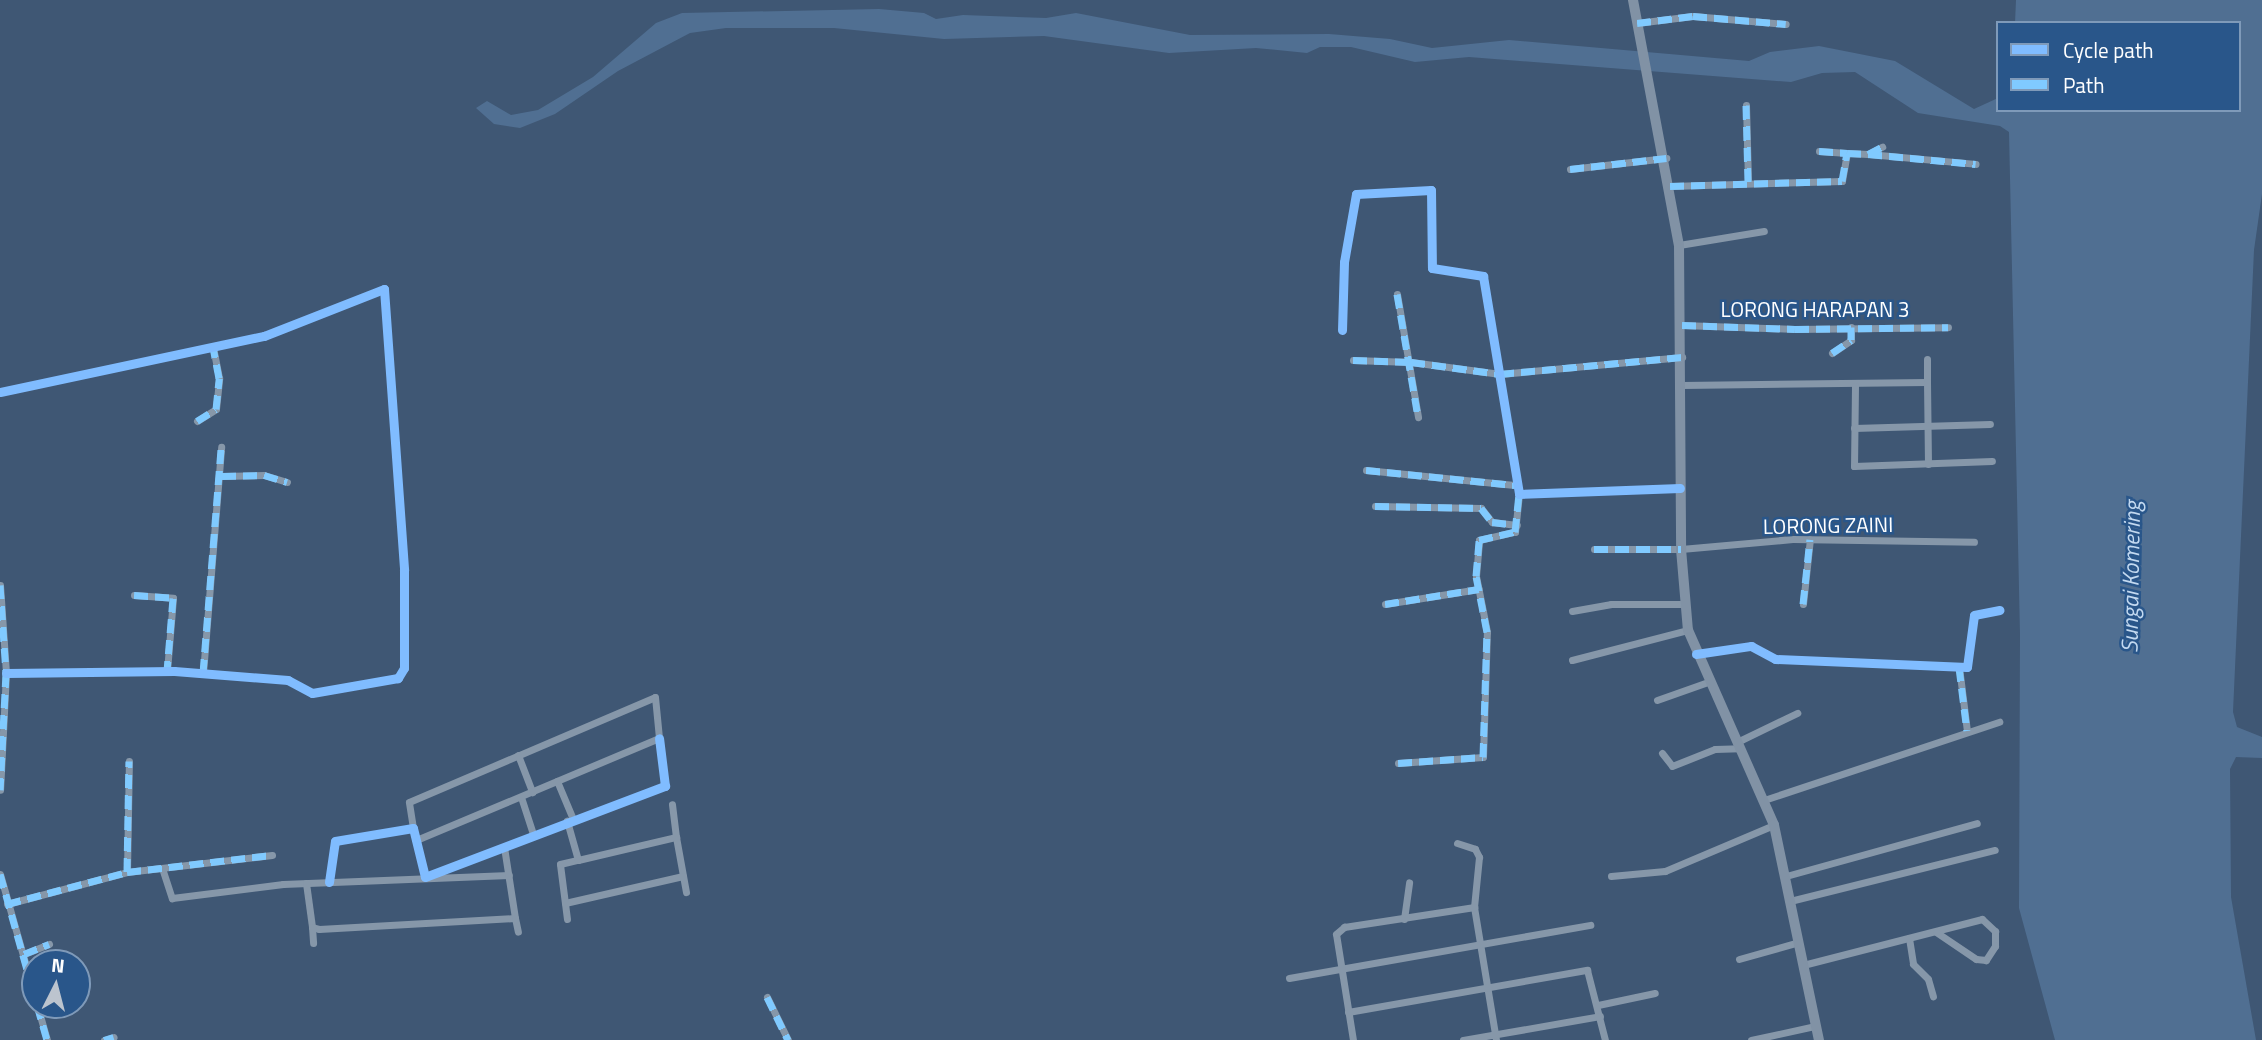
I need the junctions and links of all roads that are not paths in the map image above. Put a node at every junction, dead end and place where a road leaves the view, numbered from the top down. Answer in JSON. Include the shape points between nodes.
{"nodes":[{"id":1,"x":1633,"y":0,"type":"edge"},
{"id":2,"x":1637,"y":23,"type":"junction"},
{"id":3,"x":1786,"y":24,"type":"dead end"},
{"id":4,"x":1746,"y":105,"type":"dead end"},
{"id":5,"x":1882,"y":147,"type":"dead end"},
{"id":6,"x":1819,"y":152,"type":"dead end"},
{"id":7,"x":1847,"y":153,"type":"junction"},
{"id":8,"x":1868,"y":153,"type":"junction"},
{"id":9,"x":1666,"y":158,"type":"junction"},
{"id":10,"x":1976,"y":164,"type":"dead end"},
{"id":11,"x":1570,"y":169,"type":"dead end"},
{"id":12,"x":1748,"y":181,"type":"junction"},
{"id":13,"x":1670,"y":186,"type":"junction"},
{"id":14,"x":1764,"y":231,"type":"dead end"},
{"id":15,"x":1679,"y":245,"type":"junction"},
{"id":16,"x":1397,"y":294,"type":"dead end"},
{"id":17,"x":1682,"y":325,"type":"junction"},
{"id":18,"x":1851,"y":327,"type":"junction"},
{"id":19,"x":1948,"y":327,"type":"dead end"},
{"id":20,"x":1342,"y":330,"type":"dead end"},
{"id":21,"x":213,"y":348,"type":"junction"},
{"id":22,"x":1832,"y":354,"type":"dead end"},
{"id":23,"x":1682,"y":358,"type":"junction"},
{"id":24,"x":1927,"y":359,"type":"dead end"},
{"id":25,"x":1353,"y":360,"type":"dead end"},
{"id":26,"x":1411,"y":362,"type":"junction"},
{"id":27,"x":1500,"y":374,"type":"junction"},
{"id":28,"x":1927,"y":382,"type":"junction"},
{"id":29,"x":1682,"y":385,"type":"junction"},
{"id":30,"x":1855,"y":386,"type":"junction"},
{"id":31,"x":0,"y":392,"type":"edge"},
{"id":32,"x":1418,"y":417,"type":"dead end"},
{"id":33,"x":197,"y":421,"type":"dead end"},
{"id":34,"x":1990,"y":424,"type":"dead end"},
{"id":35,"x":1927,"y":425,"type":"junction"},
{"id":36,"x":1854,"y":428,"type":"junction"},
{"id":37,"x":221,"y":447,"type":"dead end"},
{"id":38,"x":1992,"y":461,"type":"dead end"},
{"id":39,"x":1928,"y":464,"type":"junction"},
{"id":40,"x":1366,"y":470,"type":"dead end"},
{"id":41,"x":222,"y":476,"type":"junction"},
{"id":42,"x":288,"y":482,"type":"dead end"},
{"id":43,"x":1514,"y":485,"type":"junction"},
{"id":44,"x":1680,"y":488,"type":"junction"},
{"id":45,"x":1519,"y":494,"type":"junction"},
{"id":46,"x":1375,"y":506,"type":"dead end"},
{"id":47,"x":1517,"y":525,"type":"junction"},
{"id":48,"x":1810,"y":539,"type":"junction"},
{"id":49,"x":1974,"y":542,"type":"dead end"},
{"id":50,"x":1594,"y":549,"type":"dead end"},
{"id":51,"x":1681,"y":549,"type":"junction"},
{"id":52,"x":0,"y":585,"type":"edge"},
{"id":53,"x":1479,"y":589,"type":"junction"},
{"id":54,"x":134,"y":595,"type":"dead end"},
{"id":55,"x":1385,"y":604,"type":"dead end"},
{"id":56,"x":1684,"y":604,"type":"junction"},
{"id":57,"x":1803,"y":604,"type":"dead end"},
{"id":58,"x":2000,"y":610,"type":"dead end"},
{"id":59,"x":1572,"y":611,"type":"dead end"},
{"id":60,"x":1688,"y":630,"type":"junction"},
{"id":61,"x":1696,"y":654,"type":"junction"},
{"id":62,"x":1572,"y":660,"type":"dead end"},
{"id":63,"x":1959,"y":667,"type":"junction"},
{"id":64,"x":167,"y":671,"type":"junction"},
{"id":65,"x":6,"y":673,"type":"junction"},
{"id":66,"x":203,"y":673,"type":"junction"},
{"id":67,"x":1708,"y":682,"type":"junction"},
{"id":68,"x":1657,"y":700,"type":"dead end"},
{"id":69,"x":1797,"y":713,"type":"dead end"},
{"id":70,"x":2000,"y":722,"type":"dead end"},
{"id":71,"x":1967,"y":732,"type":"junction"},
{"id":72,"x":1,"y":737,"type":"edge"},
{"id":73,"x":659,"y":738,"type":"junction"},
{"id":74,"x":1738,"y":745,"type":"junction"},
{"id":75,"x":1662,"y":753,"type":"dead end"},
{"id":76,"x":518,"y":755,"type":"junction"},
{"id":77,"x":129,"y":761,"type":"dead end"},
{"id":78,"x":1398,"y":762,"type":"dead end"},
{"id":79,"x":557,"y":781,"type":"junction"},
{"id":80,"x":0,"y":790,"type":"edge"},
{"id":81,"x":532,"y":792,"type":"junction"},
{"id":82,"x":521,"y":797,"type":"junction"},
{"id":83,"x":1764,"y":800,"type":"junction"},
{"id":84,"x":672,"y":804,"type":"dead end"},
{"id":85,"x":570,"y":820,"type":"junction"},
{"id":86,"x":1977,"y":823,"type":"dead end"},
{"id":87,"x":1774,"y":825,"type":"junction"},
{"id":88,"x":413,"y":828,"type":"junction"},
{"id":89,"x":533,"y":834,"type":"junction"},
{"id":90,"x":676,"y":837,"type":"junction"},
{"id":91,"x":416,"y":840,"type":"junction"},
{"id":92,"x":1457,"y":843,"type":"dead end"},
{"id":93,"x":504,"y":847,"type":"junction"},
{"id":94,"x":1995,"y":850,"type":"dead end"},
{"id":95,"x":272,"y":855,"type":"dead end"},
{"id":96,"x":578,"y":860,"type":"junction"},
{"id":97,"x":162,"y":868,"type":"junction"},
{"id":98,"x":127,"y":872,"type":"junction"},
{"id":99,"x":0,"y":874,"type":"edge"},
{"id":100,"x":509,"y":875,"type":"junction"},
{"id":101,"x":683,"y":876,"type":"junction"},
{"id":102,"x":1611,"y":876,"type":"dead end"},
{"id":103,"x":1786,"y":876,"type":"junction"},
{"id":104,"x":425,"y":877,"type":"junction"},
{"id":105,"x":329,"y":882,"type":"junction"},
{"id":106,"x":1409,"y":882,"type":"dead end"},
{"id":107,"x":306,"y":883,"type":"junction"},
{"id":108,"x":686,"y":892,"type":"dead end"},
{"id":109,"x":1790,"y":901,"type":"junction"},
{"id":110,"x":565,"y":903,"type":"junction"},
{"id":111,"x":7,"y":904,"type":"junction"},
{"id":112,"x":1474,"y":907,"type":"junction"},
{"id":113,"x":515,"y":918,"type":"junction"},
{"id":114,"x":566,"y":919,"type":"dead end"},
{"id":115,"x":1404,"y":919,"type":"junction"},
{"id":116,"x":1590,"y":925,"type":"dead end"},
{"id":117,"x":312,"y":927,"type":"junction"},
{"id":118,"x":518,"y":932,"type":"dead end"},
{"id":119,"x":1936,"y":932,"type":"junction"},
{"id":120,"x":1909,"y":938,"type":"junction"},
{"id":121,"x":1799,"y":942,"type":"junction"},
{"id":122,"x":313,"y":943,"type":"dead end"},
{"id":123,"x":49,"y":944,"type":"dead end"},
{"id":124,"x":1481,"y":947,"type":"junction"},
{"id":125,"x":22,"y":949,"type":"edge"},
{"id":126,"x":36,"y":949,"type":"edge"},
{"id":127,"x":1739,"y":960,"type":"dead end"},
{"id":128,"x":1803,"y":964,"type":"junction"},
{"id":129,"x":1341,"y":970,"type":"junction"},
{"id":130,"x":1289,"y":978,"type":"dead end"},
{"id":131,"x":1488,"y":988,"type":"junction"},
{"id":132,"x":1655,"y":993,"type":"dead end"},
{"id":133,"x":1933,"y":996,"type":"dead end"},
{"id":134,"x":767,"y":997,"type":"dead end"},
{"id":135,"x":1598,"y":1005,"type":"junction"},
{"id":136,"x":1348,"y":1012,"type":"junction"},
{"id":137,"x":1600,"y":1016,"type":"junction"},
{"id":138,"x":41,"y":1019,"type":"edge"},
{"id":139,"x":1815,"y":1026,"type":"junction"},
{"id":140,"x":114,"y":1037,"type":"dead end"},
{"id":141,"x":1496,"y":1037,"type":"edge"},
{"id":142,"x":47,"y":1040,"type":"edge"},
{"id":143,"x":104,"y":1040,"type":"edge"},
{"id":144,"x":788,"y":1040,"type":"edge"},
{"id":145,"x":1353,"y":1040,"type":"edge"},
{"id":146,"x":1463,"y":1040,"type":"edge"},
{"id":147,"x":1605,"y":1040,"type":"edge"},
{"id":148,"x":1751,"y":1040,"type":"edge"},
{"id":149,"x":1819,"y":1040,"type":"edge"}],
"edges":[{"from":1,"to":2,"type":"main road"},
{"from":2,"to":3,"type":"street","via":[[1693,16]]},
{"from":2,"to":9,"type":"main road"},
{"from":4,"to":12,"type":"street"},
{"from":5,"to":8,"type":"street"},
{"from":6,"to":7,"type":"street"},
{"from":7,"to":8,"type":"street"},
{"from":7,"to":12,"type":"street","via":[[1842,181]]},
{"from":8,"to":10,"type":"street"},
{"from":9,"to":11,"type":"street"},
{"from":9,"to":13,"type":"main road"},
{"from":12,"to":13,"type":"street"},
{"from":13,"to":15,"type":"main road"},
{"from":14,"to":15,"type":"street"},
{"from":15,"to":17,"type":"main road"},
{"from":16,"to":26,"type":"street"},
{"from":17,"to":18,"type":"street","name":"LORONG HARAPAN 3"},
{"from":17,"to":23,"type":"main road"},
{"from":18,"to":19,"type":"street","name":"LORONG HARAPAN 3"},
{"from":18,"to":22,"type":"street","via":[[1851,340]]},
{"from":20,"to":27,"type":"street","via":[[1344,262],[1356,194],[1431,190],[1432,268],[1483,276]]},
{"from":21,"to":31,"type":"street"},
{"from":21,"to":33,"type":"street","via":[[219,378],[216,409]]},
{"from":21,"to":66,"type":"street","via":[[286,329],[384,289],[396,413],[404,668],[398,678],[312,692],[288,680]]},
{"from":23,"to":27,"type":"street"},
{"from":23,"to":29,"type":"main road"},
{"from":24,"to":28,"type":"street"},
{"from":25,"to":26,"type":"street"},
{"from":26,"to":27,"type":"street"},
{"from":26,"to":32,"type":"street"},
{"from":27,"to":43,"type":"street"},
{"from":28,"to":30,"type":"street"},
{"from":28,"to":35,"type":"street"},
{"from":29,"to":30,"type":"street"},
{"from":29,"to":44,"type":"main road"},
{"from":30,"to":36,"type":"street"},
{"from":34,"to":35,"type":"street"},
{"from":35,"to":36,"type":"street"},
{"from":35,"to":39,"type":"street"},
{"from":36,"to":39,"type":"street","via":[[1854,466]]},
{"from":37,"to":41,"type":"street"},
{"from":38,"to":39,"type":"street"},
{"from":40,"to":43,"type":"street"},
{"from":41,"to":42,"type":"street","via":[[264,475]]},
{"from":41,"to":66,"type":"street"},
{"from":43,"to":45,"type":"street"},
{"from":44,"to":45,"type":"street"},
{"from":44,"to":51,"type":"main road"},
{"from":45,"to":47,"type":"street"},
{"from":46,"to":47,"type":"street","via":[[1481,508],[1492,522]]},
{"from":47,"to":53,"type":"street","via":[[1513,534],[1480,539]]},
{"from":48,"to":49,"type":"street","name":"LORONG ZAINI"},
{"from":48,"to":51,"type":"street","name":"LORONG ZAINI"},
{"from":48,"to":57,"type":"street"},
{"from":50,"to":51,"type":"street","name":"LORONG ZAINI"},
{"from":51,"to":56,"type":"main road"},
{"from":52,"to":65,"type":"street"},
{"from":53,"to":55,"type":"street"},
{"from":53,"to":78,"type":"street","via":[[1487,632],[1483,757]]},
{"from":54,"to":64,"type":"street","via":[[173,598]]},
{"from":56,"to":59,"type":"street","via":[[1611,604]]},
{"from":56,"to":60,"type":"main road"},
{"from":58,"to":63,"type":"street","via":[[1974,615],[1970,664]]},
{"from":60,"to":61,"type":"main road"},
{"from":60,"to":62,"type":"street"},
{"from":61,"to":63,"type":"street","via":[[1749,646],[1775,659]]},
{"from":61,"to":67,"type":"main road"},
{"from":63,"to":71,"type":"street"},
{"from":64,"to":65,"type":"street"},
{"from":64,"to":66,"type":"street"},
{"from":65,"to":72,"type":"street"},
{"from":67,"to":68,"type":"street"},
{"from":67,"to":74,"type":"main road"},
{"from":69,"to":74,"type":"street"},
{"from":70,"to":71,"type":"street"},
{"from":71,"to":83,"type":"street"},
{"from":72,"to":80,"type":"street"},
{"from":73,"to":76,"type":"street","via":[[655,697]]},
{"from":73,"to":79,"type":"street"},
{"from":73,"to":85,"type":"street","via":[[664,786]]},
{"from":74,"to":75,"type":"street","via":[[1672,766]]},
{"from":74,"to":83,"type":"main road"},
{"from":76,"to":81,"type":"street"},
{"from":76,"to":88,"type":"street","via":[[409,803]]},
{"from":77,"to":98,"type":"street"},
{"from":79,"to":81,"type":"street"},
{"from":79,"to":85,"type":"street"},
{"from":81,"to":82,"type":"street"},
{"from":82,"to":89,"type":"street"},
{"from":82,"to":91,"type":"street"},
{"from":83,"to":87,"type":"main road"},
{"from":84,"to":90,"type":"street"},
{"from":85,"to":89,"type":"street"},
{"from":85,"to":96,"type":"street"},
{"from":86,"to":103,"type":"street"},
{"from":87,"to":102,"type":"street","via":[[1665,872]]},
{"from":87,"to":103,"type":"main road"},
{"from":88,"to":91,"type":"street"},
{"from":88,"to":105,"type":"street","via":[[335,841]]},
{"from":89,"to":93,"type":"street"},
{"from":90,"to":96,"type":"street"},
{"from":90,"to":101,"type":"street"},
{"from":91,"to":104,"type":"street"},
{"from":92,"to":112,"type":"street","via":[[1475,849],[1479,857]]},
{"from":93,"to":100,"type":"street"},
{"from":93,"to":104,"type":"street"},
{"from":94,"to":109,"type":"street"},
{"from":95,"to":97,"type":"street"},
{"from":96,"to":110,"type":"street","via":[[560,864]]},
{"from":97,"to":98,"type":"street"},
{"from":97,"to":107,"type":"street","via":[[172,898]]},
{"from":98,"to":111,"type":"street"},
{"from":99,"to":111,"type":"street"},
{"from":100,"to":104,"type":"street"},
{"from":100,"to":113,"type":"street"},
{"from":101,"to":108,"type":"street"},
{"from":101,"to":110,"type":"street"},
{"from":103,"to":109,"type":"main road"},
{"from":104,"to":105,"type":"street"},
{"from":105,"to":107,"type":"street"},
{"from":106,"to":115,"type":"street"},
{"from":107,"to":117,"type":"street"},
{"from":109,"to":121,"type":"main road"},
{"from":110,"to":114,"type":"street"},
{"from":111,"to":125,"type":"street"},
{"from":112,"to":115,"type":"street"},
{"from":112,"to":124,"type":"street"},
{"from":113,"to":117,"type":"street"},
{"from":113,"to":118,"type":"street"},
{"from":115,"to":129,"type":"street","via":[[1339,930],[1334,936]]},
{"from":116,"to":124,"type":"street"},
{"from":117,"to":122,"type":"street"},
{"from":119,"to":119,"type":"street","via":[[1976,959],[1986,960],[1995,946],[1996,931],[1985,919]]},
{"from":119,"to":120,"type":"street"},
{"from":120,"to":128,"type":"street"},
{"from":120,"to":133,"type":"street","via":[[1913,964],[1928,979]]},
{"from":121,"to":127,"type":"street"},
{"from":121,"to":128,"type":"main road"},
{"from":123,"to":126,"type":"street"},
{"from":124,"to":129,"type":"street"},
{"from":124,"to":131,"type":"street"},
{"from":128,"to":139,"type":"main road"},
{"from":129,"to":130,"type":"street"},
{"from":129,"to":136,"type":"street"},
{"from":131,"to":135,"type":"street","via":[[1587,970]]},
{"from":131,"to":136,"type":"street"},
{"from":131,"to":141,"type":"street"},
{"from":132,"to":135,"type":"street"},
{"from":134,"to":144,"type":"street"},
{"from":135,"to":137,"type":"street"},
{"from":136,"to":145,"type":"street"},
{"from":137,"to":141,"type":"street"},
{"from":137,"to":147,"type":"street"},
{"from":138,"to":142,"type":"street"},
{"from":139,"to":148,"type":"street"},
{"from":139,"to":149,"type":"main road"},
{"from":140,"to":143,"type":"street"},
{"from":141,"to":146,"type":"street"}]}
